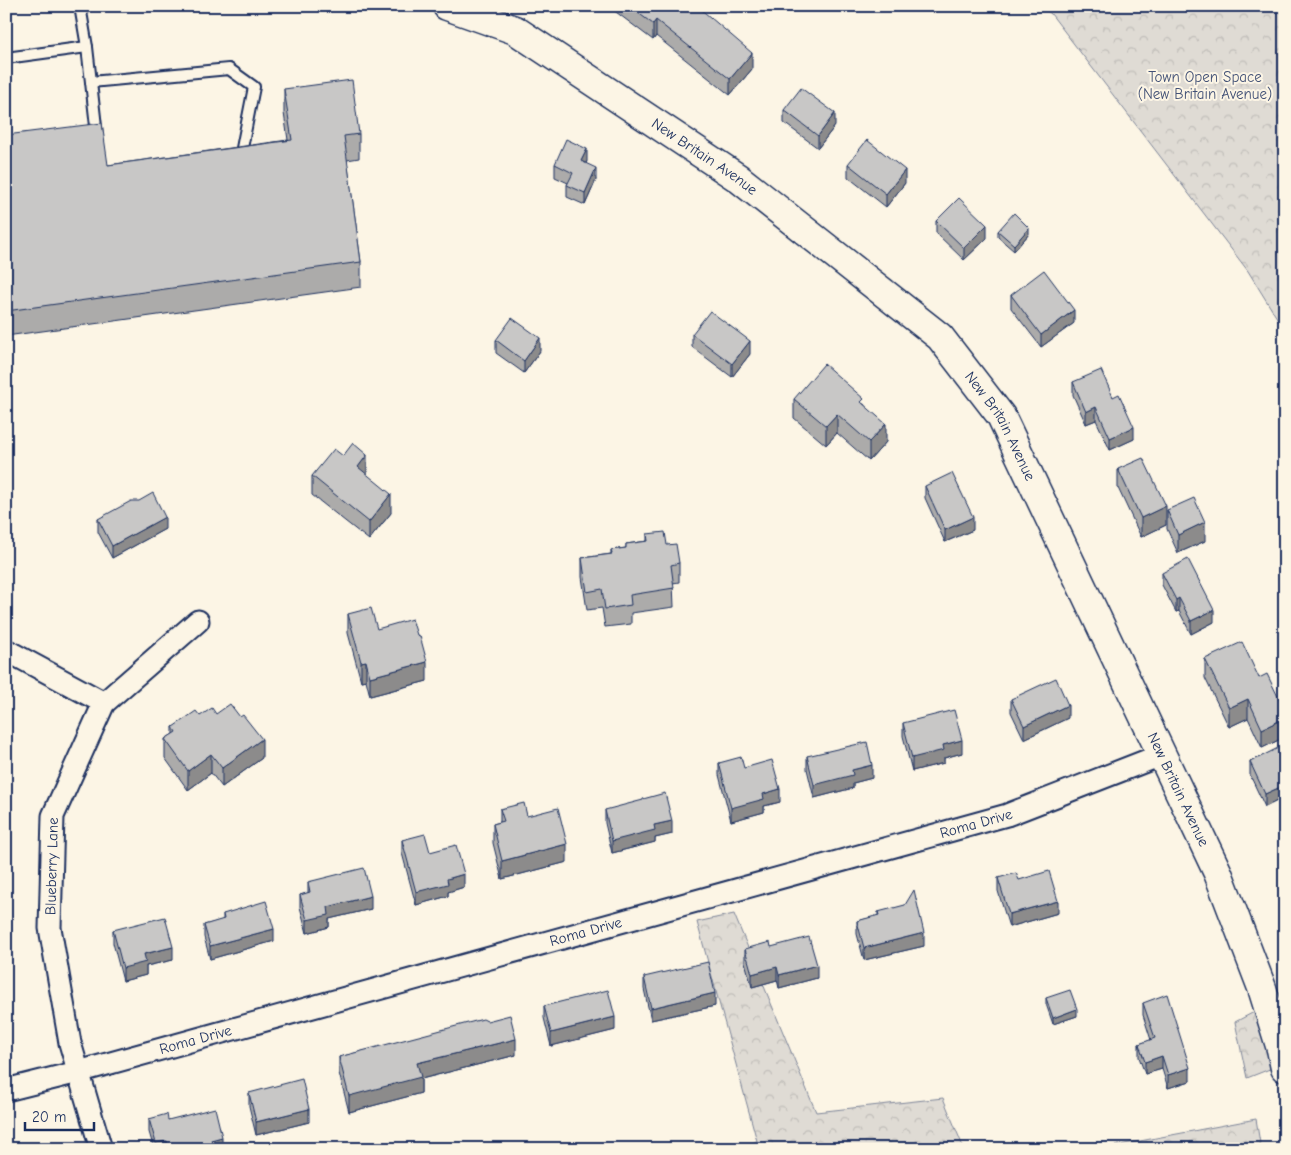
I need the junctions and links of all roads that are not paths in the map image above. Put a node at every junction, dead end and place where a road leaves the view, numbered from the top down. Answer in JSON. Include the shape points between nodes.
{"nodes":[{"id":1,"x":80,"y":6,"type":"edge"},
{"id":2,"x":447,"y":6,"type":"edge"},
{"id":3,"x":87,"y":48,"type":"junction"},
{"id":4,"x":6,"y":58,"type":"edge"},
{"id":5,"x":91,"y":82,"type":"junction"},
{"id":6,"x":97,"y":135,"type":"edge"},
{"id":7,"x":242,"y":148,"type":"edge"},
{"id":8,"x":198,"y":621,"type":"dead end"},
{"id":9,"x":6,"y":650,"type":"edge"},
{"id":10,"x":104,"y":702,"type":"junction"},
{"id":11,"x":1161,"y":755,"type":"junction"},
{"id":12,"x":1285,"y":1068,"type":"edge"},
{"id":13,"x":78,"y":1072,"type":"junction"},
{"id":14,"x":6,"y":1090,"type":"edge"},
{"id":15,"x":101,"y":1149,"type":"edge"}],
"edges":[{"from":1,"to":3,"type":"lane"},
{"from":2,"to":11,"type":"street","name":"New Britain Avenue","via":[[515,30],[718,164],[940,337],[1000,416]]},
{"from":3,"to":4,"type":"lane"},
{"from":3,"to":5,"type":"lane"},
{"from":5,"to":6,"type":"lane"},
{"from":5,"to":7,"type":"lane","via":[[229,69],[254,87]]},
{"from":8,"to":10,"type":"street","name":"Blueberry Lane"},
{"from":9,"to":10,"type":"street"},
{"from":10,"to":13,"type":"street","name":"Blueberry Lane","via":[[52,816],[50,928]]},
{"from":11,"to":12,"type":"street","name":"New Britain Avenue","via":[[1218,873],[1262,988]]},
{"from":11,"to":13,"type":"street","name":"Roma Drive","via":[[1007,815]]},
{"from":13,"to":14,"type":"street","name":"Roma Drive"},
{"from":13,"to":15,"type":"street","name":"Blueberry Lane"}]}
